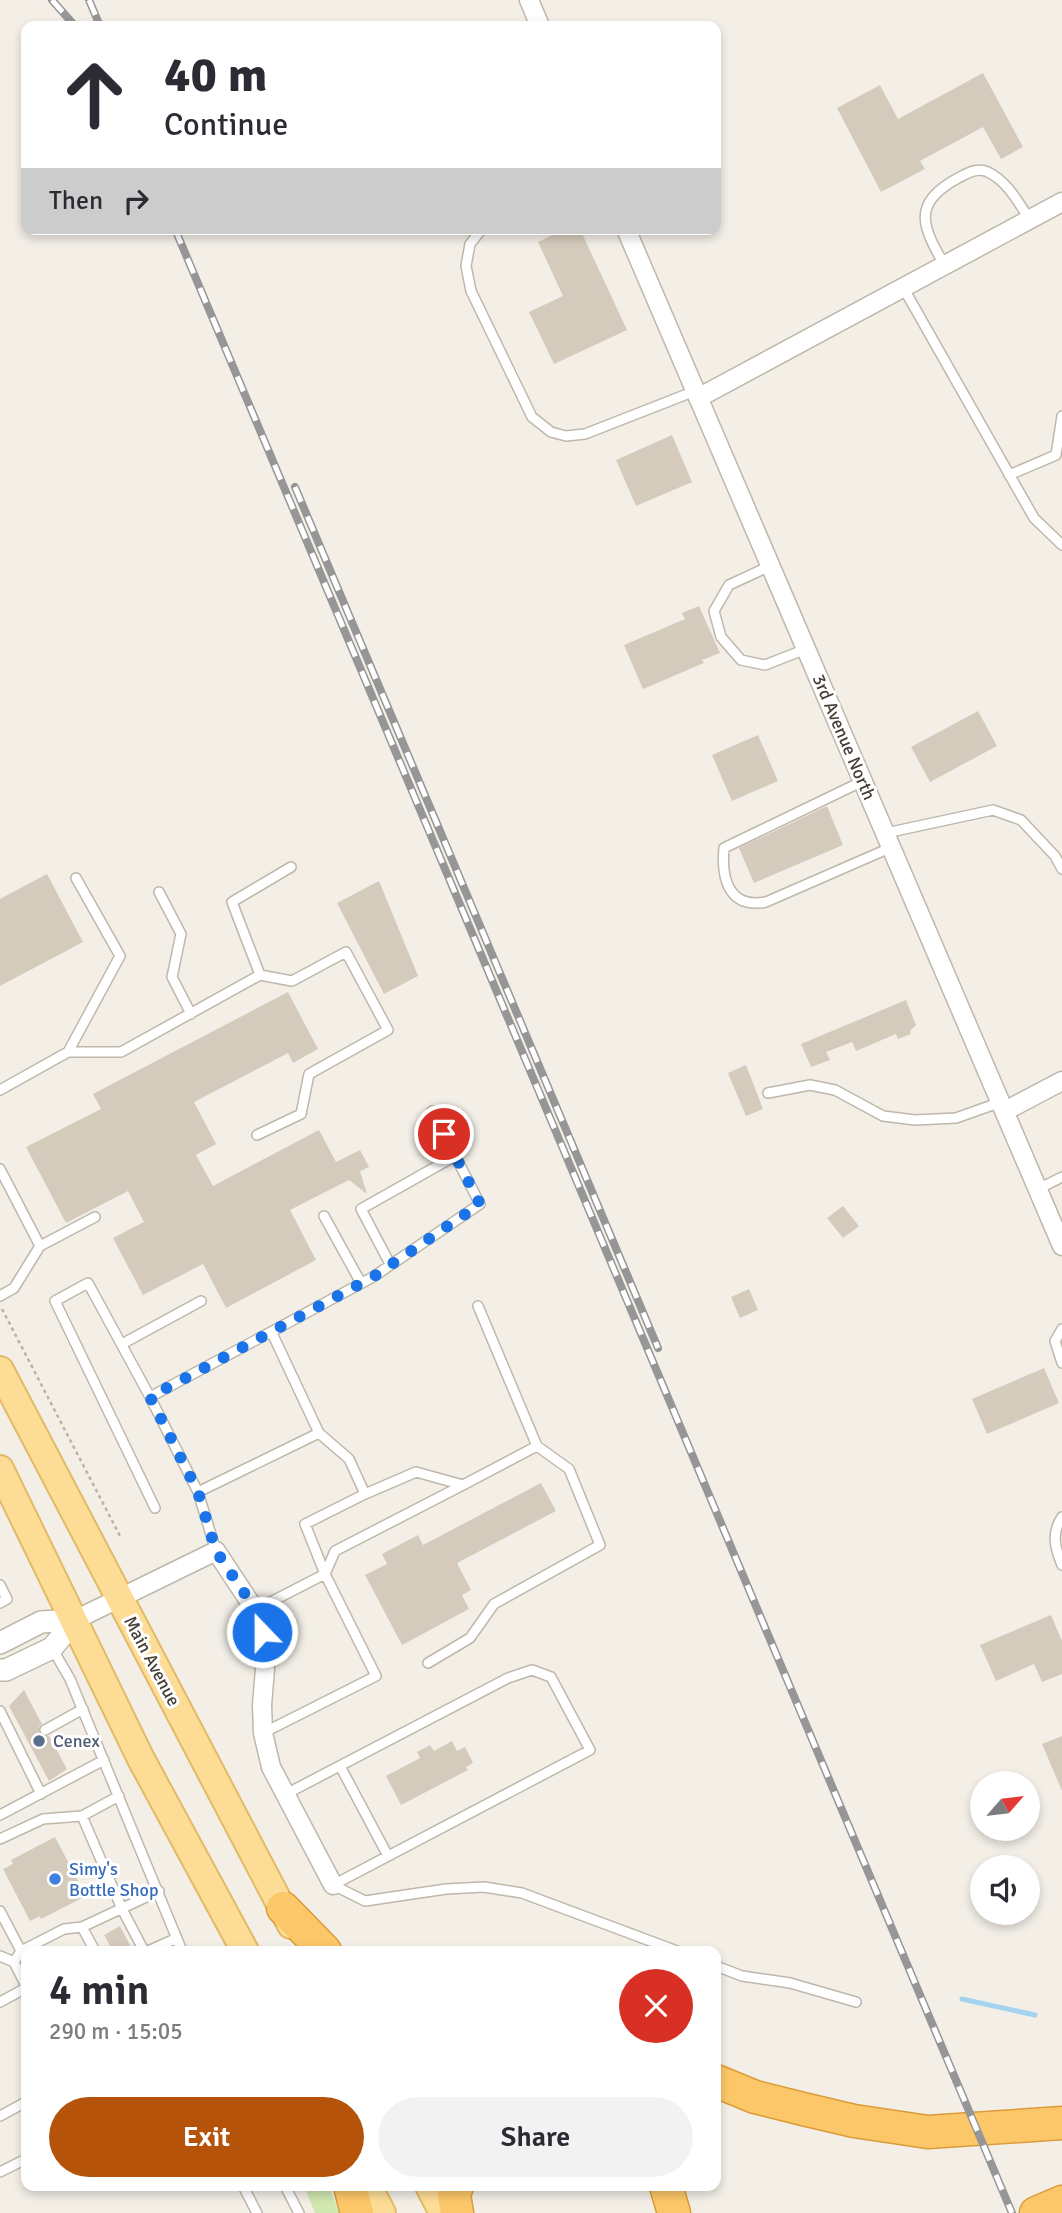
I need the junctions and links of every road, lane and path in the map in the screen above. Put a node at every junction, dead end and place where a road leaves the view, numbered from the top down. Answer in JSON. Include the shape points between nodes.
{"nodes":[{"id":1,"x":529,"y":0,"type":"edge"},
{"id":2,"x":538,"y":21,"type":"edge"},
{"id":3,"x":1062,"y":203,"type":"edge"},
{"id":4,"x":1030,"y":220,"type":"junction"},
{"id":5,"x":477,"y":235,"type":"edge"},
{"id":6,"x":629,"y":235,"type":"edge"},
{"id":7,"x":946,"y":266,"type":"junction"},
{"id":8,"x":904,"y":289,"type":"junction"},
{"id":9,"x":696,"y":394,"type":"junction"},
{"id":10,"x":1062,"y":416,"type":"edge"},
{"id":11,"x":1009,"y":475,"type":"junction"},
{"id":12,"x":1062,"y":545,"type":"edge"},
{"id":13,"x":770,"y":566,"type":"junction"},
{"id":14,"x":806,"y":649,"type":"junction"},
{"id":15,"x":863,"y":781,"type":"junction"},
{"id":16,"x":889,"y":840,"type":"junction"},
{"id":17,"x":291,"y":867,"type":"dead end"},
{"id":18,"x":1062,"y":870,"type":"edge"},
{"id":19,"x":76,"y":878,"type":"dead end"},
{"id":20,"x":159,"y":892,"type":"dead end"},
{"id":21,"x":260,"y":975,"type":"junction"},
{"id":22,"x":191,"y":1014,"type":"junction"},
{"id":23,"x":68,"y":1052,"type":"junction"},
{"id":24,"x":1062,"y":1081,"type":"edge"},
{"id":25,"x":0,"y":1090,"type":"edge"},
{"id":26,"x":768,"y":1093,"type":"dead end"},
{"id":27,"x":1003,"y":1106,"type":"junction"},
{"id":28,"x":432,"y":1111,"type":"dead end"},
{"id":29,"x":257,"y":1135,"type":"dead end"},
{"id":30,"x":455,"y":1156,"type":"junction"},
{"id":31,"x":0,"y":1169,"type":"edge"},
{"id":32,"x":1062,"y":1177,"type":"edge"},
{"id":33,"x":1038,"y":1188,"type":"junction"},
{"id":34,"x":324,"y":1216,"type":"dead end"},
{"id":35,"x":95,"y":1217,"type":"dead end"},
{"id":36,"x":40,"y":1246,"type":"junction"},
{"id":37,"x":1062,"y":1246,"type":"edge"},
{"id":38,"x":390,"y":1265,"type":"junction"},
{"id":39,"x":361,"y":1283,"type":"junction"},
{"id":40,"x":0,"y":1296,"type":"edge"},
{"id":41,"x":201,"y":1301,"type":"dead end"},
{"id":42,"x":0,"y":1305,"type":"edge"},
{"id":43,"x":478,"y":1306,"type":"dead end"},
{"id":44,"x":1062,"y":1329,"type":"edge"},
{"id":45,"x":272,"y":1333,"type":"junction"},
{"id":46,"x":122,"y":1344,"type":"junction"},
{"id":47,"x":1062,"y":1363,"type":"edge"},
{"id":48,"x":0,"y":1370,"type":"edge"},
{"id":49,"x":150,"y":1397,"type":"junction"},
{"id":50,"x":319,"y":1433,"type":"junction"},
{"id":51,"x":537,"y":1446,"type":"junction"},
{"id":52,"x":0,"y":1469,"type":"edge"},
{"id":53,"x":463,"y":1485,"type":"junction"},
{"id":54,"x":198,"y":1492,"type":"junction"},
{"id":55,"x":365,"y":1494,"type":"junction"},
{"id":56,"x":155,"y":1508,"type":"dead end"},
{"id":57,"x":1062,"y":1517,"type":"edge"},
{"id":58,"x":120,"y":1536,"type":"dead end"},
{"id":59,"x":216,"y":1551,"type":"junction"},
{"id":60,"x":1062,"y":1564,"type":"edge"},
{"id":61,"x":325,"y":1574,"type":"junction"},
{"id":62,"x":0,"y":1585,"type":"edge"},
{"id":63,"x":120,"y":1600,"type":"junction"},
{"id":64,"x":0,"y":1603,"type":"edge"},
{"id":65,"x":255,"y":1609,"type":"junction"},
{"id":66,"x":75,"y":1620,"type":"junction"},
{"id":67,"x":0,"y":1643,"type":"edge"},
{"id":68,"x":52,"y":1648,"type":"junction"},
{"id":69,"x":428,"y":1663,"type":"dead end"},
{"id":70,"x":0,"y":1670,"type":"edge"},
{"id":71,"x":83,"y":1709,"type":"junction"},
{"id":72,"x":0,"y":1711,"type":"edge"},
{"id":73,"x":45,"y":1730,"type":"dead end"},
{"id":74,"x":263,"y":1733,"type":"junction"},
{"id":75,"x":27,"y":1740,"type":"dead end"},
{"id":76,"x":17,"y":1746,"type":"junction"},
{"id":77,"x":104,"y":1760,"type":"junction"},
{"id":78,"x":340,"y":1766,"type":"junction"},
{"id":79,"x":41,"y":1794,"type":"junction"},
{"id":80,"x":286,"y":1794,"type":"junction"},
{"id":81,"x":119,"y":1796,"type":"junction"},
{"id":82,"x":0,"y":1815,"type":"edge"},
{"id":83,"x":82,"y":1816,"type":"junction"},
{"id":84,"x":0,"y":1839,"type":"edge"},
{"id":85,"x":388,"y":1856,"type":"junction"},
{"id":86,"x":333,"y":1885,"type":"junction"},
{"id":87,"x":159,"y":1891,"type":"junction"},
{"id":88,"x":283,"y":1908,"type":"junction"},
{"id":89,"x":121,"y":1909,"type":"junction"},
{"id":90,"x":0,"y":1912,"type":"edge"},
{"id":91,"x":82,"y":1927,"type":"junction"},
{"id":92,"x":177,"y":1938,"type":"junction"},
{"id":93,"x":30,"y":1946,"type":"edge"},
{"id":94,"x":92,"y":1946,"type":"edge"},
{"id":95,"x":143,"y":1946,"type":"edge"},
{"id":96,"x":158,"y":1946,"type":"edge"},
{"id":97,"x":180,"y":1946,"type":"edge"},
{"id":98,"x":242,"y":1946,"type":"edge"},
{"id":99,"x":302,"y":1946,"type":"edge"},
{"id":100,"x":320,"y":1946,"type":"edge"},
{"id":101,"x":664,"y":1946,"type":"edge"},
{"id":102,"x":21,"y":1951,"type":"joint"},
{"id":103,"x":0,"y":1956,"type":"edge"},
{"id":104,"x":14,"y":1962,"type":"junction"},
{"id":105,"x":721,"y":1968,"type":"edge"},
{"id":106,"x":21,"y":1977,"type":"edge"},
{"id":107,"x":21,"y":1990,"type":"edge"},
{"id":108,"x":0,"y":2002,"type":"edge"},
{"id":109,"x":856,"y":2002,"type":"dead end"},
{"id":110,"x":721,"y":2083,"type":"edge"},
{"id":111,"x":21,"y":2105,"type":"edge"},
{"id":112,"x":0,"y":2116,"type":"edge"},
{"id":113,"x":1062,"y":2123,"type":"edge"},
{"id":114,"x":21,"y":2162,"type":"edge"},
{"id":115,"x":0,"y":2172,"type":"edge"},
{"id":116,"x":246,"y":2191,"type":"edge"},
{"id":117,"x":288,"y":2191,"type":"edge"},
{"id":118,"x":351,"y":2191,"type":"edge"},
{"id":119,"x":371,"y":2191,"type":"edge"},
{"id":120,"x":432,"y":2191,"type":"edge"},
{"id":121,"x":455,"y":2191,"type":"edge"},
{"id":122,"x":667,"y":2191,"type":"edge"},
{"id":123,"x":1062,"y":2202,"type":"edge"},
{"id":124,"x":257,"y":2213,"type":"edge"},
{"id":125,"x":299,"y":2213,"type":"edge"},
{"id":126,"x":357,"y":2213,"type":"edge"},
{"id":127,"x":383,"y":2213,"type":"edge"},
{"id":128,"x":443,"y":2213,"type":"edge"},
{"id":129,"x":457,"y":2213,"type":"edge"},
{"id":130,"x":674,"y":2213,"type":"edge"},
{"id":131,"x":1036,"y":2213,"type":"edge"}],
"edges":[{"from":1,"to":2,"type":"street"},
{"from":3,"to":4,"type":"street"},
{"from":4,"to":7,"type":"street"},
{"from":4,"to":7,"type":"lane","via":[[1005,183],[985,171],[974,170],[953,181],[930,199],[925,212],[933,244]]},
{"from":5,"to":9,"type":"lane","via":[[470,244],[466,266],[471,291],[532,416],[551,432],[585,434]]},
{"from":6,"to":9,"type":"street","name":"3rd Avenue North"},
{"from":7,"to":8,"type":"street"},
{"from":8,"to":9,"type":"street"},
{"from":8,"to":11,"type":"lane"},
{"from":9,"to":13,"type":"street","name":"3rd Avenue North"},
{"from":10,"to":11,"type":"lane","via":[[1056,455]]},
{"from":11,"to":12,"type":"lane","via":[[1034,519]]},
{"from":13,"to":14,"type":"street","name":"3rd Avenue North"},
{"from":13,"to":14,"type":"lane","via":[[729,585],[714,611],[721,637],[741,660],[765,665]]},
{"from":14,"to":15,"type":"street","name":"3rd Avenue North"},
{"from":15,"to":16,"type":"street","name":"3rd Avenue North"},
{"from":15,"to":16,"type":"lane","via":[[723,848],[722,866],[729,888],[738,900],[766,902]]},
{"from":16,"to":18,"type":"lane","via":[[993,810],[1021,820]]},
{"from":16,"to":27,"type":"street","name":"3rd Avenue North"},
{"from":17,"to":21,"type":"lane","via":[[232,902]]},
{"from":19,"to":23,"type":"lane","via":[[120,956]]},
{"from":20,"to":22,"type":"lane","via":[[181,934],[172,977]]},
{"from":21,"to":22,"type":"lane"},
{"from":21,"to":29,"type":"lane","via":[[292,981],[346,951],[388,1030],[309,1074],[301,1114]]},
{"from":22,"to":23,"type":"lane","via":[[121,1052]]},
{"from":23,"to":25,"type":"lane"},
{"from":24,"to":27,"type":"street"},
{"from":26,"to":27,"type":"lane","via":[[810,1085],[835,1090],[883,1116],[915,1120],[956,1118]]},
{"from":27,"to":33,"type":"street","name":"3rd Avenue North"},
{"from":28,"to":30,"type":"lane"},
{"from":30,"to":38,"type":"lane","via":[[480,1204]]},
{"from":30,"to":38,"type":"lane","via":[[361,1209]]},
{"from":31,"to":36,"type":"lane"},
{"from":32,"to":33,"type":"lane"},
{"from":33,"to":37,"type":"street","name":"3rd Avenue North"},
{"from":34,"to":39,"type":"lane"},
{"from":35,"to":36,"type":"lane"},
{"from":36,"to":40,"type":"lane","via":[[14,1288]]},
{"from":38,"to":39,"type":"lane"},
{"from":39,"to":45,"type":"lane"},
{"from":41,"to":46,"type":"lane"},
{"from":42,"to":58,"type":"path"},
{"from":43,"to":51,"type":"lane"},
{"from":44,"to":47,"type":"lane","via":[[1055,1341]]},
{"from":45,"to":49,"type":"lane"},
{"from":45,"to":50,"type":"lane"},
{"from":46,"to":49,"type":"lane"},
{"from":46,"to":56,"type":"lane","via":[[88,1283],[55,1301]]},
{"from":48,"to":63,"type":"main road","name":"Main Avenue"},
{"from":49,"to":54,"type":"lane"},
{"from":50,"to":54,"type":"lane"},
{"from":50,"to":55,"type":"lane","via":[[349,1459]]},
{"from":51,"to":53,"type":"lane"},
{"from":51,"to":69,"type":"lane","via":[[569,1469],[600,1545],[494,1604],[470,1638]]},
{"from":52,"to":66,"type":"main road"},
{"from":53,"to":55,"type":"lane","via":[[416,1472]]},
{"from":53,"to":61,"type":"lane","via":[[335,1551]]},
{"from":54,"to":59,"type":"lane"},
{"from":55,"to":61,"type":"lane","via":[[305,1524]]},
{"from":57,"to":60,"type":"lane","via":[[1056,1525],[1054,1545]]},
{"from":59,"to":63,"type":"street"},
{"from":59,"to":65,"type":"street"},
{"from":61,"to":65,"type":"lane"},
{"from":61,"to":74,"type":"lane","via":[[376,1676]]},
{"from":62,"to":64,"type":"lane","via":[[7,1599]]},
{"from":63,"to":66,"type":"street"},
{"from":63,"to":88,"type":"main road","name":"Main Avenue"},
{"from":65,"to":74,"type":"street","via":[[262,1632]]},
{"from":66,"to":67,"type":"street","via":[[41,1622]]},
{"from":66,"to":68,"type":"street"},
{"from":66,"to":98,"type":"main road","via":[[141,1759]]},
{"from":68,"to":70,"type":"street"},
{"from":68,"to":71,"type":"lane"},
{"from":71,"to":73,"type":"lane"},
{"from":71,"to":77,"type":"lane"},
{"from":72,"to":76,"type":"lane"},
{"from":74,"to":80,"type":"street","via":[[271,1766]]},
{"from":75,"to":76,"type":"lane"},
{"from":76,"to":79,"type":"lane"},
{"from":77,"to":79,"type":"lane"},
{"from":77,"to":81,"type":"lane"},
{"from":78,"to":80,"type":"lane"},
{"from":78,"to":85,"type":"lane"},
{"from":78,"to":85,"type":"lane","via":[[508,1678],[533,1670],[551,1677],[590,1750]]},
{"from":79,"to":82,"type":"lane"},
{"from":80,"to":86,"type":"street"},
{"from":81,"to":83,"type":"lane"},
{"from":81,"to":87,"type":"lane"},
{"from":83,"to":84,"type":"lane","via":[[43,1818]]},
{"from":83,"to":89,"type":"lane"},
{"from":85,"to":86,"type":"lane"},
{"from":86,"to":101,"type":"lane","via":[[365,1901],[484,1887],[522,1893]]},
{"from":87,"to":89,"type":"lane"},
{"from":87,"to":92,"type":"lane"},
{"from":88,"to":99,"type":"main road","name":"Main Avenue"},
{"from":88,"to":100,"type":"highway"},
{"from":89,"to":91,"type":"lane"},
{"from":89,"to":95,"type":"lane"},
{"from":90,"to":102,"type":"lane"},
{"from":91,"to":93,"type":"lane","via":[[64,1928]]},
{"from":91,"to":94,"type":"lane"},
{"from":92,"to":96,"type":"lane"},
{"from":92,"to":97,"type":"lane"},
{"from":102,"to":104,"type":"lane"},
{"from":103,"to":104,"type":"lane"},
{"from":104,"to":106,"type":"lane"},
{"from":105,"to":109,"type":"lane"},
{"from":107,"to":108,"type":"lane"},
{"from":110,"to":113,"type":"highway","via":[[755,2097],[854,2121],[928,2132]]},
{"from":111,"to":112,"type":"lane"},
{"from":114,"to":115,"type":"lane"},
{"from":116,"to":124,"type":"lane"},
{"from":117,"to":125,"type":"lane"},
{"from":118,"to":126,"type":"highway"},
{"from":119,"to":127,"type":"main road"},
{"from":120,"to":128,"type":"main road"},
{"from":121,"to":129,"type":"highway"},
{"from":122,"to":130,"type":"highway"},
{"from":123,"to":131,"type":"highway"}]}
